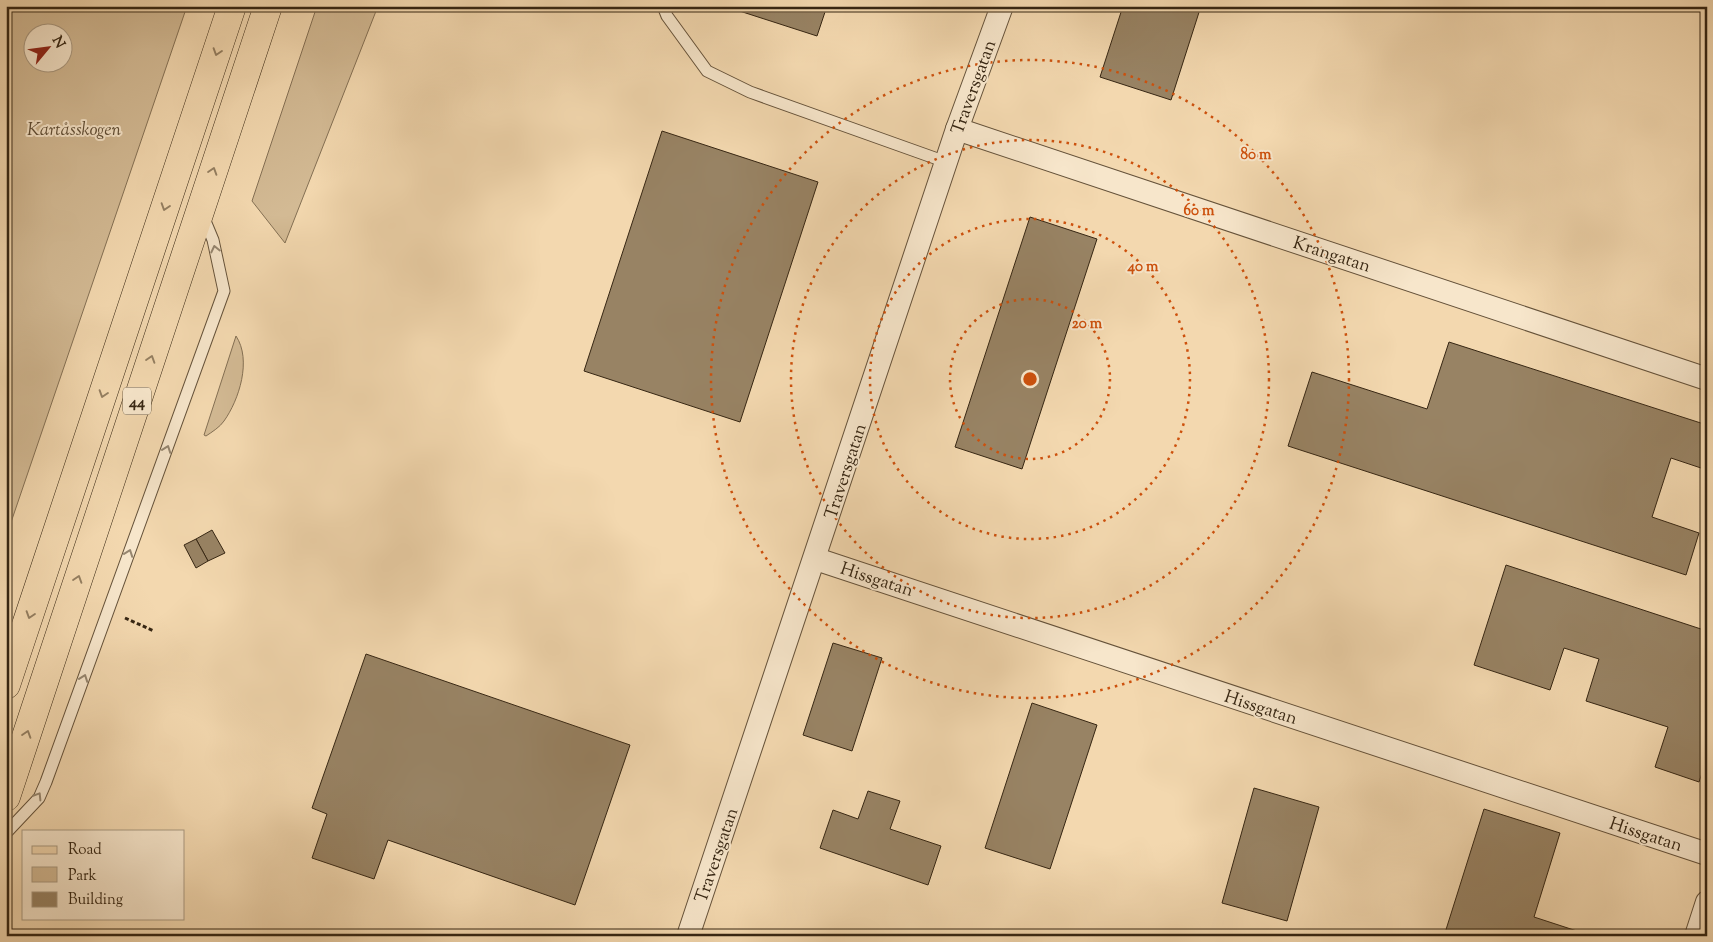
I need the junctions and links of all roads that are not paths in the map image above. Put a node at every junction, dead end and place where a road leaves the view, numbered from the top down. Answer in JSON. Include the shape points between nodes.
{"nodes":[{"id":1,"x":232,"y":6,"type":"edge"},
{"id":2,"x":268,"y":6,"type":"edge"},
{"id":3,"x":663,"y":6,"type":"edge"},
{"id":4,"x":1002,"y":6,"type":"edge"},
{"id":5,"x":957,"y":129,"type":"junction"},
{"id":6,"x":946,"y":162,"type":"junction"},
{"id":7,"x":200,"y":209,"type":"junction"},
{"id":8,"x":1707,"y":379,"type":"edge"},
{"id":9,"x":816,"y":559,"type":"junction"},
{"id":10,"x":6,"y":686,"type":"edge"},
{"id":11,"x":6,"y":797,"type":"edge"},
{"id":12,"x":6,"y":833,"type":"edge"},
{"id":13,"x":1707,"y":854,"type":"edge"},
{"id":14,"x":1707,"y":902,"type":"edge"},
{"id":15,"x":688,"y":936,"type":"edge"},
{"id":16,"x":1696,"y":936,"type":"edge"}],
"edges":[{"from":1,"to":10,"type":"main road","number":"44","one_way":true},
{"from":7,"to":2,"type":"main road","number":"44","one_way":true},
{"from":3,"to":6,"type":"lane","via":[[707,71],[750,92]]},
{"from":4,"to":5,"type":"street","name":"Traversgatan"},
{"from":5,"to":6,"type":"street","name":"Traversgatan"},
{"from":5,"to":8,"type":"street","name":"Krangatan"},
{"from":6,"to":9,"type":"street","name":"Traversgatan"},
{"from":11,"to":7,"type":"main road","number":"44","one_way":true},
{"from":12,"to":7,"type":"lane","one_way":true,"via":[[39,798],[46,782],[224,291],[213,240]]},
{"from":9,"to":13,"type":"street","name":"Hissgatan"},
{"from":9,"to":15,"type":"street","name":"Traversgatan"},
{"from":14,"to":16,"type":"street"}]}
